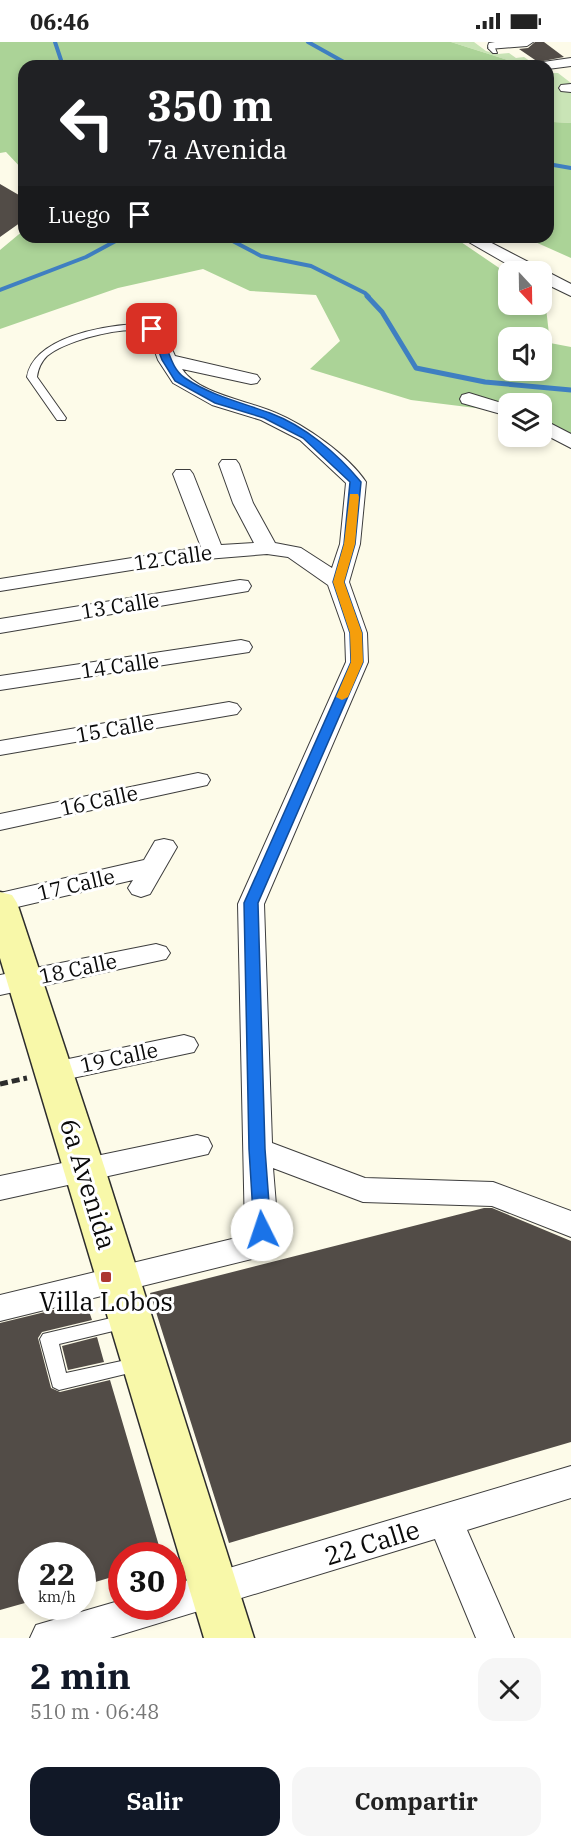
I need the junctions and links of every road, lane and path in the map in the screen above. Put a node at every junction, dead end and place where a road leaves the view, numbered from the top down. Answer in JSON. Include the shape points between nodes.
{"nodes":[{"id":1,"x":527,"y":42,"type":"edge"},
{"id":2,"x":494,"y":49,"type":"dead end"},
{"id":3,"x":571,"y":62,"type":"edge"},
{"id":4,"x":554,"y":64,"type":"edge"},
{"id":5,"x":479,"y":243,"type":"edge"},
{"id":6,"x":513,"y":261,"type":"edge"},
{"id":7,"x":552,"y":281,"type":"edge"},
{"id":8,"x":571,"y":291,"type":"edge"},
{"id":9,"x":155,"y":332,"type":"joint"},
{"id":10,"x":167,"y":360,"type":"junction"},
{"id":11,"x":251,"y":379,"type":"dead end"},
{"id":12,"x":469,"y":399,"type":"dead end"},
{"id":13,"x":498,"y":408,"type":"edge"},
{"id":14,"x":61,"y":418,"type":"dead end"},
{"id":15,"x":552,"y":431,"type":"edge"},
{"id":16,"x":571,"y":442,"type":"edge"},
{"id":17,"x":229,"y":464,"type":"dead end"},
{"id":18,"x":183,"y":474,"type":"dead end"},
{"id":19,"x":267,"y":548,"type":"junction"},
{"id":20,"x":213,"y":552,"type":"junction"},
{"id":21,"x":338,"y":582,"type":"junction"},
{"id":22,"x":0,"y":585,"type":"edge"},
{"id":23,"x":240,"y":586,"type":"dead end"},
{"id":24,"x":0,"y":626,"type":"edge"},
{"id":25,"x":241,"y":647,"type":"dead end"},
{"id":26,"x":0,"y":683,"type":"edge"},
{"id":27,"x":214,"y":728,"type":"dead end"},
{"id":28,"x":0,"y":748,"type":"edge"},
{"id":29,"x":194,"y":779,"type":"dead end"},
{"id":30,"x":0,"y":822,"type":"edge"},
{"id":31,"x":152,"y":867,"type":"dead end"},
{"id":32,"x":0,"y":903,"type":"edge"},
{"id":33,"x":156,"y":952,"type":"dead end"},
{"id":34,"x":12,"y":982,"type":"edge"},
{"id":35,"x":184,"y":1045,"type":"dead end"},
{"id":36,"x":39,"y":1075,"type":"junction"},
{"id":37,"x":0,"y":1084,"type":"edge"},
{"id":38,"x":197,"y":1146,"type":"dead end"},
{"id":39,"x":257,"y":1149,"type":"junction"},
{"id":40,"x":85,"y":1169,"type":"junction"},
{"id":41,"x":0,"y":1188,"type":"edge"},
{"id":42,"x":571,"y":1225,"type":"edge"},
{"id":43,"x":117,"y":1281,"type":"junction"},
{"id":44,"x":0,"y":1308,"type":"edge"},
{"id":45,"x":130,"y":1321,"type":"junction"},
{"id":46,"x":143,"y":1363,"type":"junction"},
{"id":47,"x":571,"y":1482,"type":"edge"},
{"id":48,"x":445,"y":1520,"type":"junction"},
{"id":49,"x":214,"y":1591,"type":"junction"},
{"id":50,"x":186,"y":1599,"type":"edge"},
{"id":51,"x":117,"y":1620,"type":"edge"},
{"id":52,"x":70,"y":1635,"type":"edge"},
{"id":53,"x":229,"y":1638,"type":"edge"},
{"id":54,"x":495,"y":1638,"type":"edge"}],
"edges":[{"from":1,"to":2,"type":"street"},
{"from":3,"to":4,"type":"street"},
{"from":5,"to":6,"type":"street"},
{"from":7,"to":8,"type":"street"},
{"from":9,"to":10,"type":"street"},
{"from":9,"to":14,"type":"lane","via":[[138,327],[81,338],[40,358],[32,377]]},
{"from":10,"to":11,"type":"street"},
{"from":10,"to":21,"type":"street","via":[[179,379],[219,401],[268,416],[307,436],[356,482],[350,544]]},
{"from":12,"to":13,"type":"street"},
{"from":15,"to":16,"type":"street"},
{"from":17,"to":19,"type":"street","via":[[243,503]]},
{"from":18,"to":20,"type":"street"},
{"from":19,"to":20,"type":"street","name":"12 Calle"},
{"from":19,"to":21,"type":"street","name":"12 Calle","via":[[294,552]]},
{"from":20,"to":22,"type":"street","name":"12 Calle"},
{"from":21,"to":39,"type":"street","via":[[356,633],[357,662],[251,903]]},
{"from":23,"to":24,"type":"street","name":"13 Calle"},
{"from":25,"to":26,"type":"street","name":"14 Calle"},
{"from":27,"to":28,"type":"street","name":"15 Calle","via":[[233,703]]},
{"from":29,"to":30,"type":"street","name":"16 Calle"},
{"from":31,"to":32,"type":"street","name":"17 Calle"},
{"from":32,"to":34,"type":"main road","name":"6a Avenida"},
{"from":33,"to":34,"type":"street","name":"18 Calle"},
{"from":34,"to":36,"type":"main road","name":"6a Avenida"},
{"from":35,"to":36,"type":"street","name":"19 Calle"},
{"from":36,"to":37,"type":"path"},
{"from":36,"to":40,"type":"main road","name":"6a Avenida"},
{"from":38,"to":40,"type":"street"},
{"from":39,"to":42,"type":"street","via":[[363,1190],[493,1194]]},
{"from":39,"to":43,"type":"street","via":[[262,1230],[258,1241],[245,1249]]},
{"from":40,"to":41,"type":"street"},
{"from":40,"to":43,"type":"main road","name":"6a Avenida"},
{"from":43,"to":44,"type":"street"},
{"from":43,"to":45,"type":"main road","name":"6a Avenida"},
{"from":45,"to":46,"type":"main road","name":"6a Avenida"},
{"from":45,"to":46,"type":"lane","via":[[49,1339],[59,1382]]},
{"from":46,"to":49,"type":"main road","name":"6a Avenida"},
{"from":47,"to":48,"type":"street","name":"22 Calle"},
{"from":48,"to":49,"type":"street","name":"22 Calle"},
{"from":48,"to":54,"type":"street"},
{"from":49,"to":50,"type":"street","name":"22 Calle"},
{"from":49,"to":53,"type":"main road","name":"6a Avenida"},
{"from":51,"to":52,"type":"street"}]}
